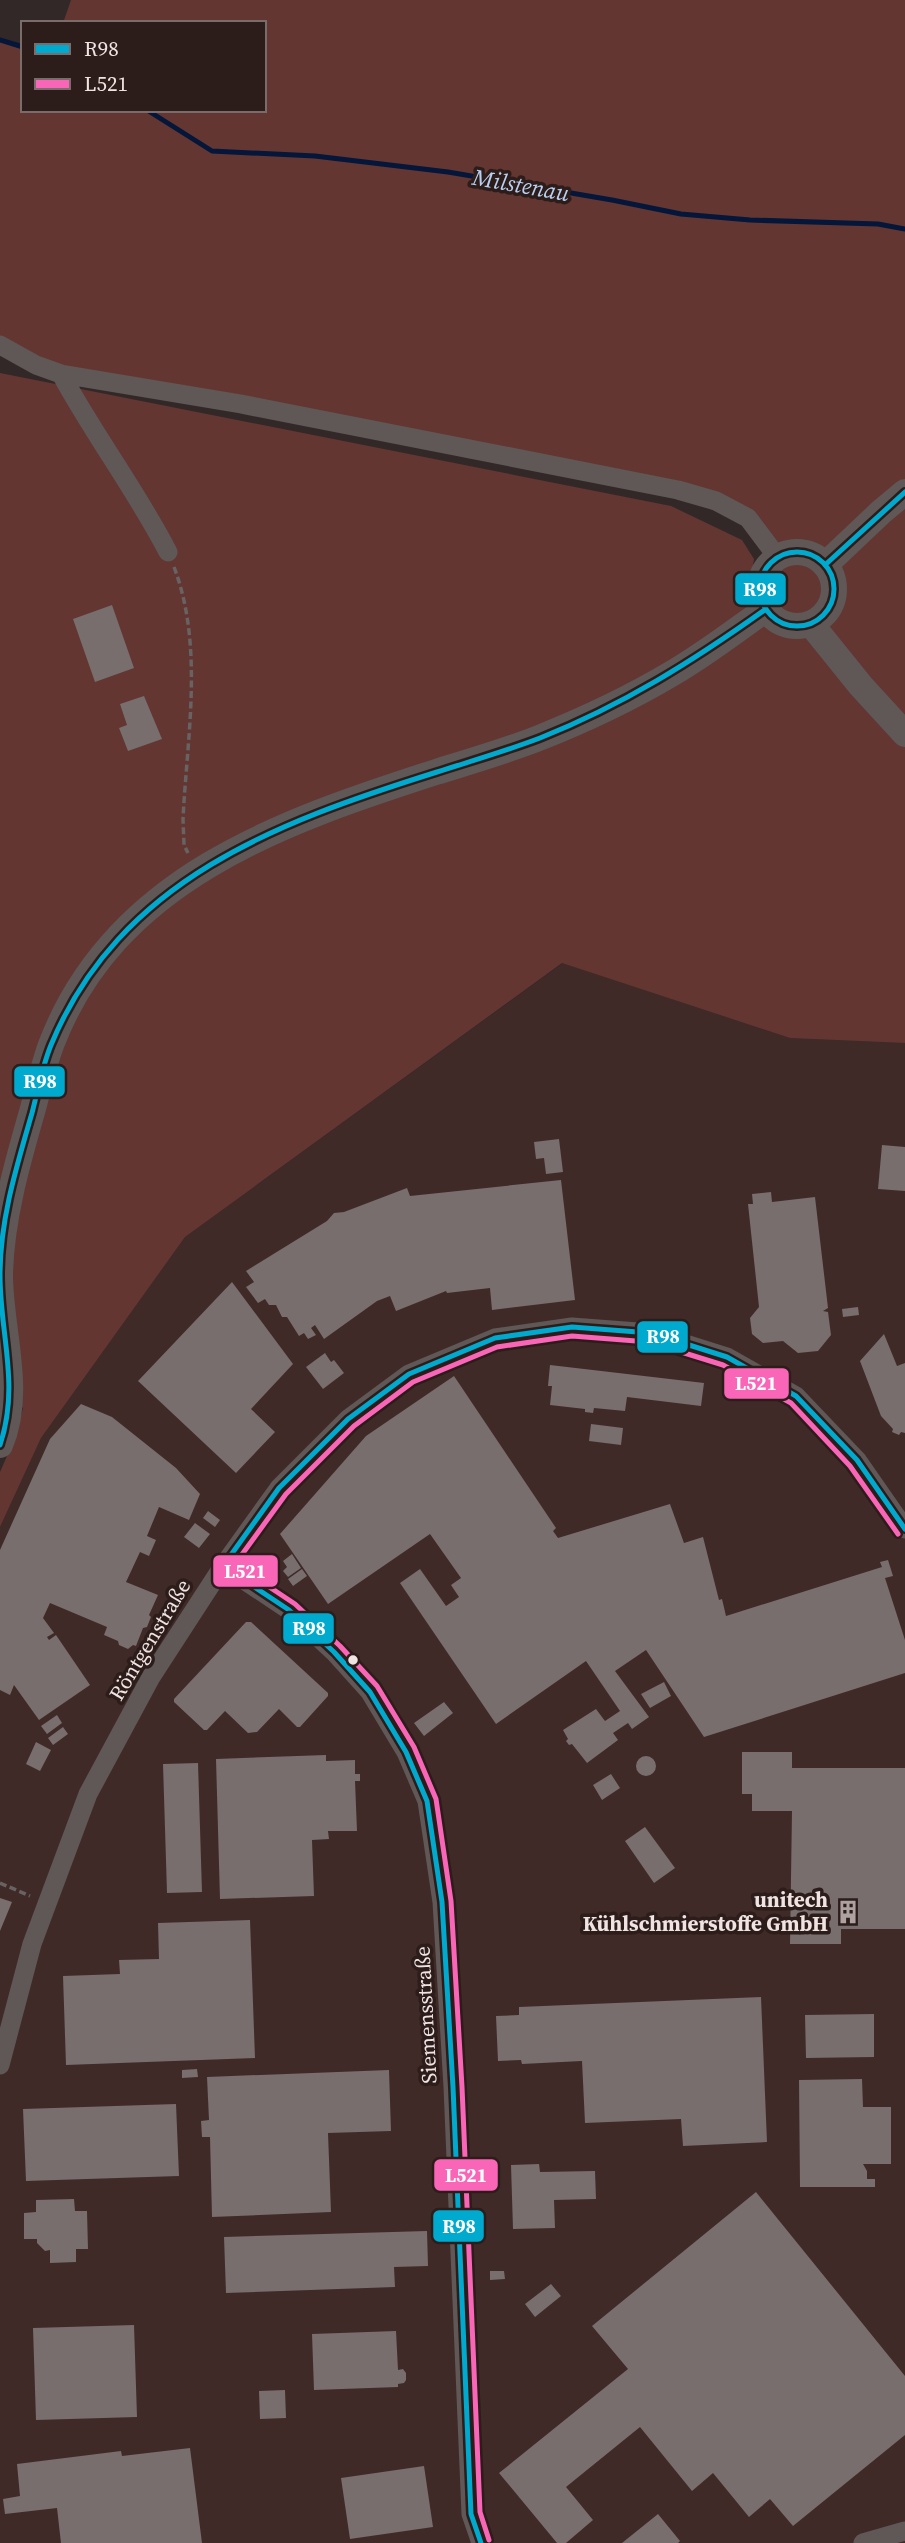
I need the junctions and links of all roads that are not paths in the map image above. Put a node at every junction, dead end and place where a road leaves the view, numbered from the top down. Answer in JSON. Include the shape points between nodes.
{"nodes":[{"id":1,"x":0,"y":345,"type":"edge"},
{"id":2,"x":61,"y":374,"type":"junction"},
{"id":3,"x":905,"y":492,"type":"edge"},
{"id":4,"x":168,"y":552,"type":"road end"},
{"id":5,"x":778,"y":558,"type":"junction"},
{"id":6,"x":825,"y":565,"type":"junction"},
{"id":7,"x":765,"y":609,"type":"junction"},
{"id":8,"x":811,"y":624,"type":"junction"},
{"id":9,"x":905,"y":734,"type":"edge"},
{"id":10,"x":0,"y":1445,"type":"edge"},
{"id":11,"x":905,"y":1530,"type":"edge"},
{"id":12,"x":223,"y":1566,"type":"junction"},
{"id":13,"x":0,"y":2066,"type":"edge"},
{"id":14,"x":905,"y":2531,"type":"edge"},
{"id":15,"x":481,"y":2543,"type":"edge"},
{"id":16,"x":863,"y":2543,"type":"edge"}],
"edges":[{"from":1,"to":2,"type":"street"},
{"from":2,"to":4,"type":"street"},
{"from":2,"to":5,"type":"street","via":[[255,406],[678,490],[716,501],[748,518]]},
{"from":3,"to":6,"type":"street"},
{"from":5,"to":6,"type":"street","via":[[802,553]]},
{"from":5,"to":7,"type":"street","via":[[760,585]]},
{"from":6,"to":8,"type":"street","via":[[834,585],[833,599]]},
{"from":7,"to":8,"type":"street","via":[[785,624]]},
{"from":7,"to":10,"type":"street","via":[[672,673],[596,714],[250,841],[171,890],[119,934],[98,958],[63,1016],[20,1155],[2,1251],[10,1393]]},
{"from":8,"to":9,"type":"street"},
{"from":11,"to":12,"type":"street","name":"Röntgenstraße","via":[[857,1460],[796,1395],[727,1357],[651,1333],[572,1327],[495,1338],[409,1374],[348,1419],[279,1488]]},
{"from":12,"to":13,"type":"street","name":"Röntgenstraße","via":[[151,1676],[88,1794],[32,1944]]},
{"from":12,"to":15,"type":"street","name":"Siemensstraße","via":[[289,1610],[370,1692],[406,1752],[427,1801],[442,1902],[471,2514]]},
{"from":14,"to":16,"type":"street"}]}
